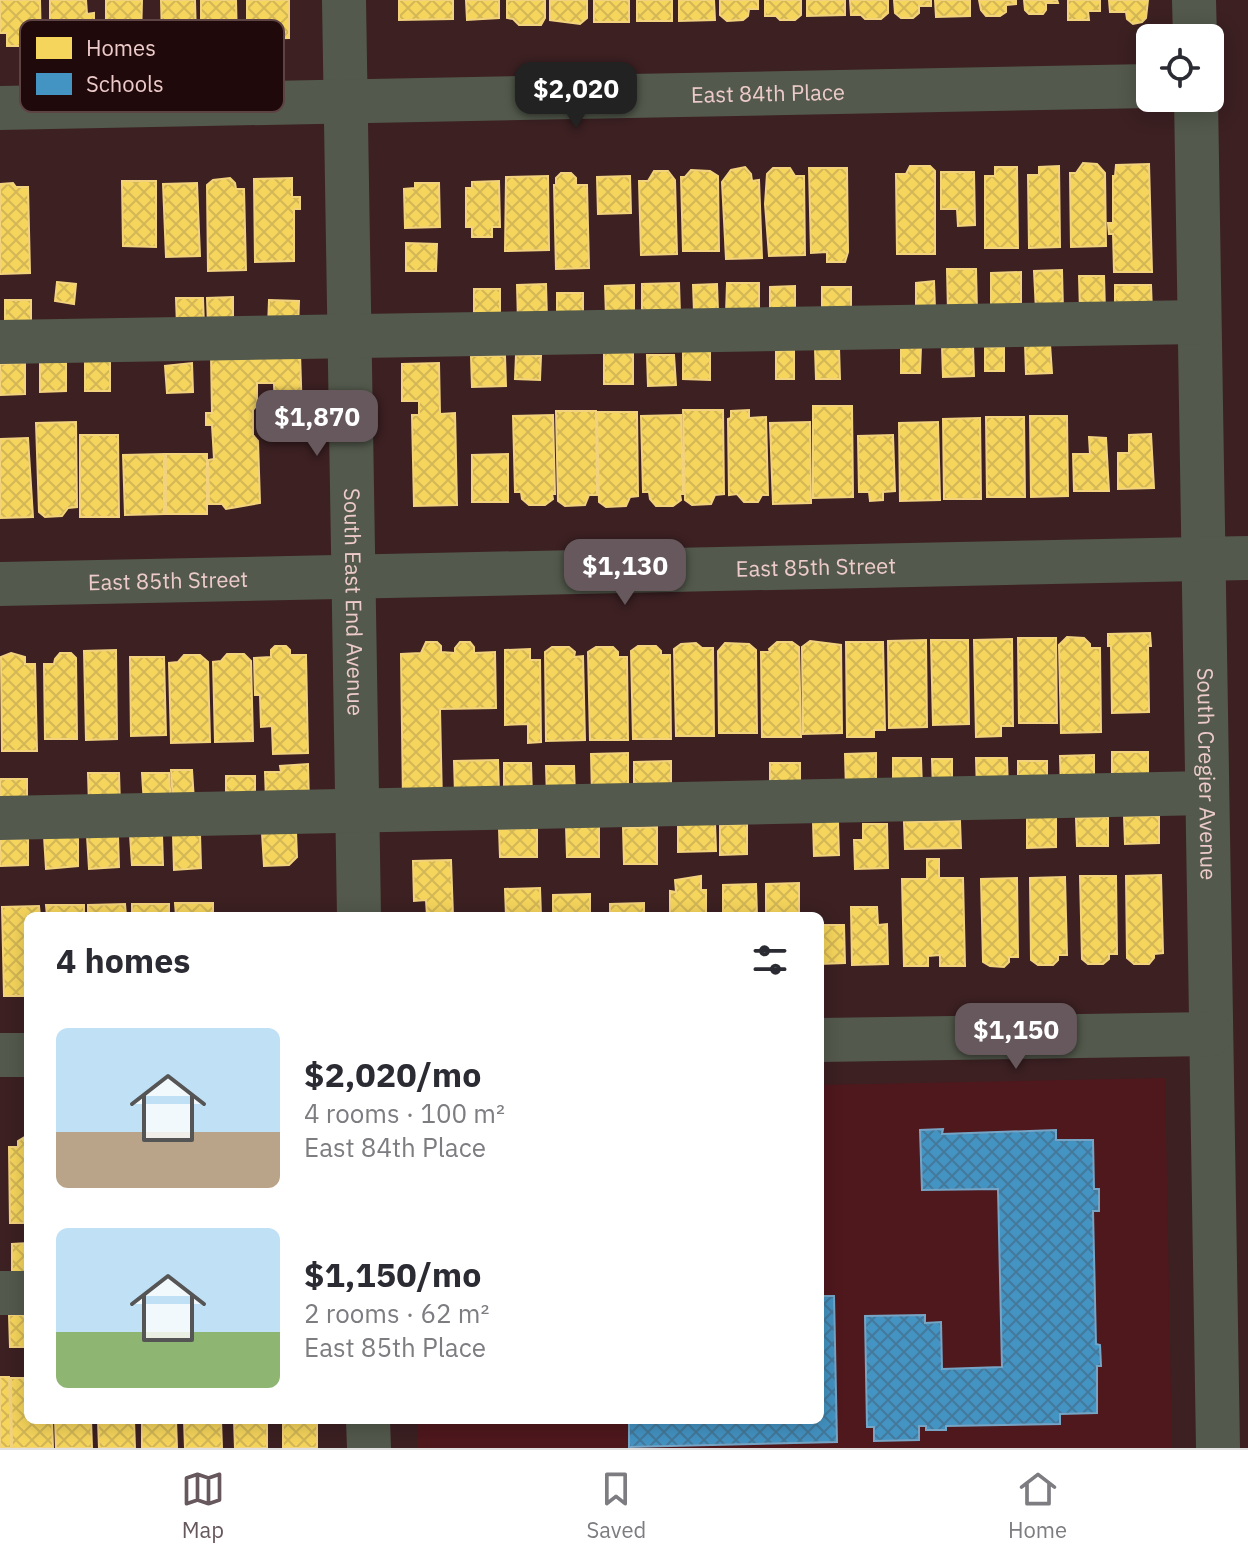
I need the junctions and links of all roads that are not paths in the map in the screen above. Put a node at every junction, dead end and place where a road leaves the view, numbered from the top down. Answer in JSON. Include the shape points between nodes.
{"nodes":[{"id":1,"x":344,"y":0,"type":"edge"},
{"id":2,"x":1194,"y":0,"type":"edge"},
{"id":3,"x":1195,"y":24,"type":"edge"},
{"id":4,"x":1136,"y":86,"type":"edge"},
{"id":5,"x":344,"y":101,"type":"junction"},
{"id":6,"x":284,"y":102,"type":"edge"},
{"id":7,"x":0,"y":108,"type":"edge"},
{"id":8,"x":20,"y":108,"type":"edge"},
{"id":9,"x":1196,"y":112,"type":"edge"},
{"id":10,"x":1199,"y":322,"type":"junction"},
{"id":11,"x":349,"y":336,"type":"junction"},
{"id":12,"x":0,"y":342,"type":"edge"},
{"id":13,"x":1248,"y":558,"type":"edge"},
{"id":14,"x":1203,"y":560,"type":"junction"},
{"id":15,"x":353,"y":579,"type":"junction"},
{"id":16,"x":0,"y":584,"type":"edge"},
{"id":17,"x":1207,"y":793,"type":"junction"},
{"id":18,"x":357,"y":811,"type":"junction"},
{"id":19,"x":0,"y":818,"type":"edge"},
{"id":20,"x":359,"y":912,"type":"edge"},
{"id":21,"x":1211,"y":1034,"type":"junction"},
{"id":22,"x":824,"y":1040,"type":"edge"},
{"id":23,"x":0,"y":1055,"type":"edge"},
{"id":24,"x":24,"y":1055,"type":"edge"},
{"id":25,"x":0,"y":1293,"type":"edge"},
{"id":26,"x":24,"y":1293,"type":"edge"},
{"id":27,"x":368,"y":1424,"type":"edge"},
{"id":28,"x":369,"y":1448,"type":"edge"},
{"id":29,"x":1218,"y":1448,"type":"edge"}],
"edges":[{"from":1,"to":5,"type":"street","name":"South East End Avenue"},
{"from":2,"to":3,"type":"street"},
{"from":4,"to":5,"type":"street","name":"East 84th Place"},
{"from":5,"to":6,"type":"street","name":"East 84th Place"},
{"from":5,"to":11,"type":"street","name":"South East End Avenue"},
{"from":7,"to":8,"type":"street","name":"East 84th Place"},
{"from":9,"to":10,"type":"street","name":"South Cregier Avenue"},
{"from":10,"to":11,"type":"street"},
{"from":10,"to":14,"type":"street","name":"South Cregier Avenue"},
{"from":11,"to":12,"type":"street"},
{"from":11,"to":15,"type":"street","name":"South East End Avenue"},
{"from":13,"to":14,"type":"street","name":"East 85th Street"},
{"from":14,"to":15,"type":"street","name":"East 85th Street"},
{"from":14,"to":17,"type":"street","name":"South Cregier Avenue"},
{"from":15,"to":16,"type":"street","name":"East 85th Street"},
{"from":15,"to":18,"type":"street","name":"South East End Avenue"},
{"from":17,"to":18,"type":"street"},
{"from":17,"to":21,"type":"street","name":"South Cregier Avenue"},
{"from":18,"to":19,"type":"street"},
{"from":18,"to":20,"type":"street","name":"South East End Avenue"},
{"from":21,"to":22,"type":"street"},
{"from":21,"to":29,"type":"street","name":"South Cregier Avenue"},
{"from":23,"to":24,"type":"street"},
{"from":25,"to":26,"type":"street"},
{"from":27,"to":28,"type":"street"}]}
